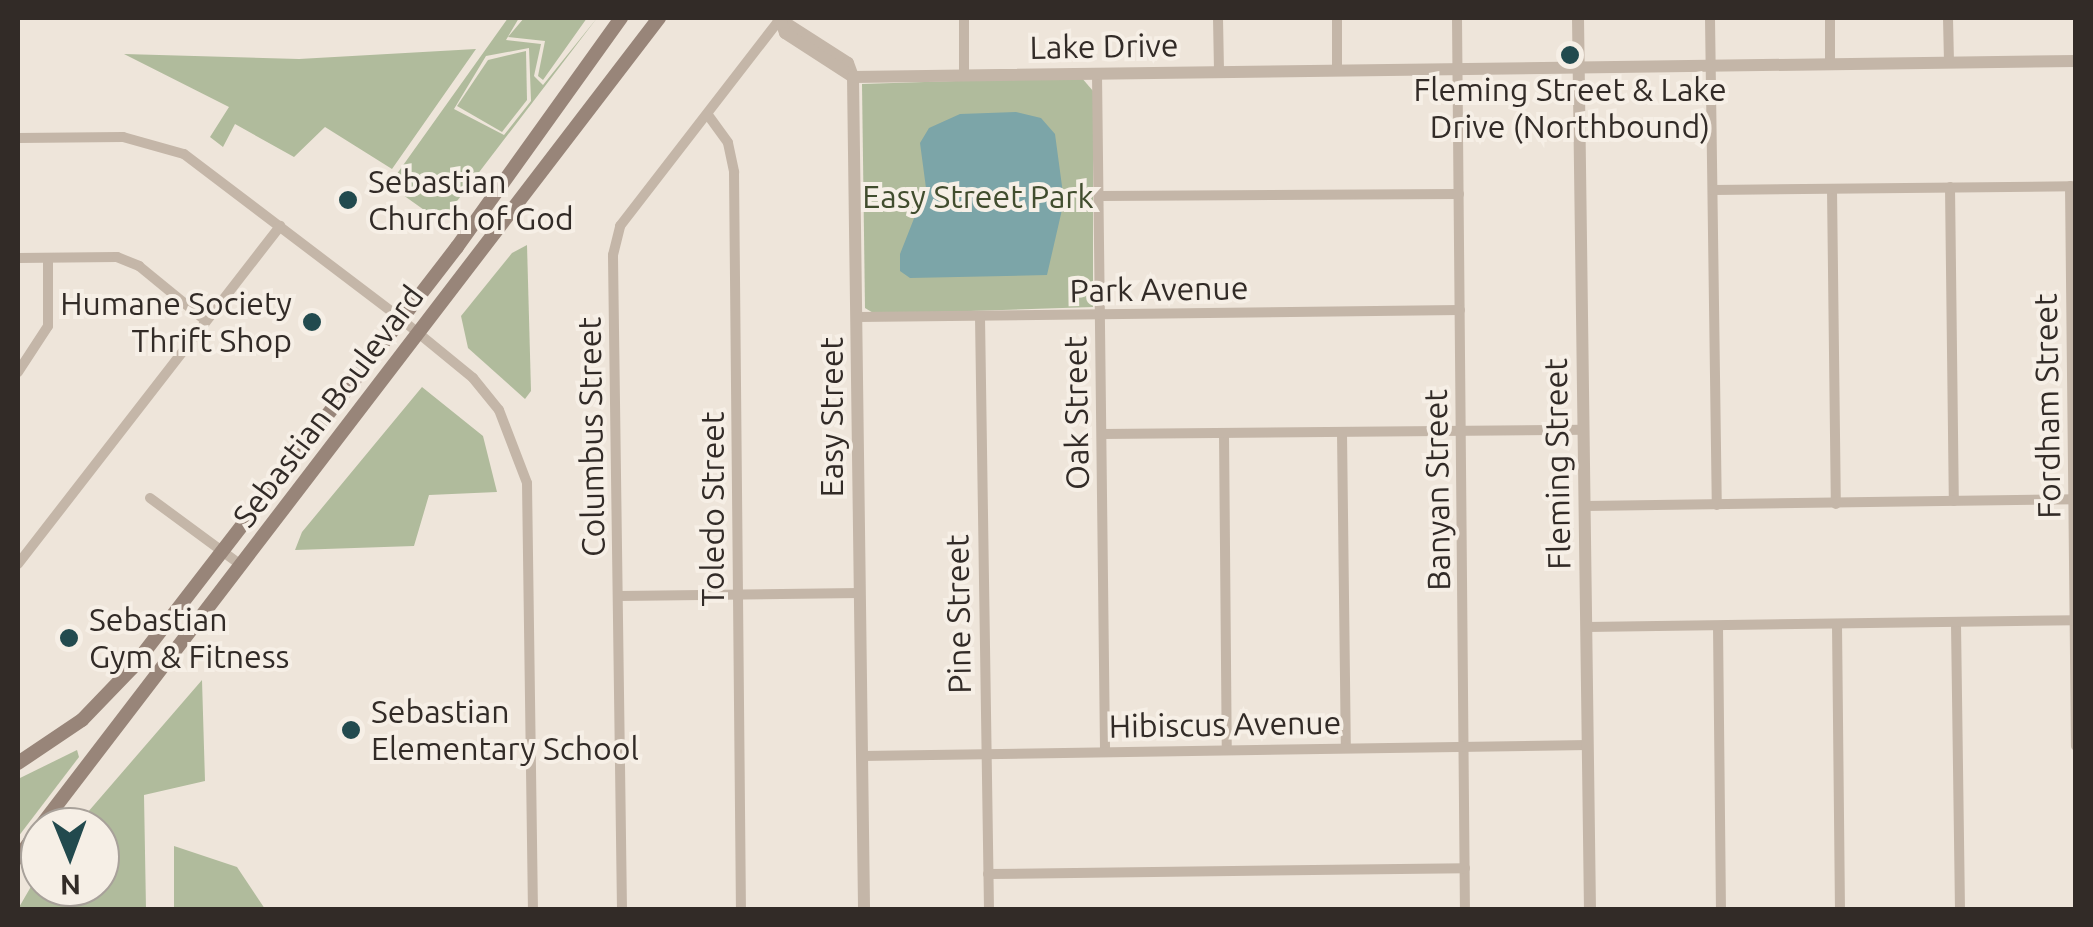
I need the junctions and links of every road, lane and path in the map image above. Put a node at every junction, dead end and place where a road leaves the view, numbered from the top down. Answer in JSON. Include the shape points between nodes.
{"nodes":[{"id":1,"x":621,"y":18,"type":"edge"},
{"id":2,"x":660,"y":18,"type":"edge"},
{"id":3,"x":779,"y":18,"type":"edge"},
{"id":4,"x":964,"y":18,"type":"edge"},
{"id":5,"x":1218,"y":18,"type":"edge"},
{"id":6,"x":1336,"y":18,"type":"edge"},
{"id":7,"x":1456,"y":18,"type":"edge"},
{"id":8,"x":1578,"y":18,"type":"edge"},
{"id":9,"x":1710,"y":18,"type":"edge"},
{"id":10,"x":1830,"y":18,"type":"edge"},
{"id":11,"x":1948,"y":18,"type":"edge"},
{"id":12,"x":2076,"y":61,"type":"edge"},
{"id":13,"x":1949,"y":63,"type":"junction"},
{"id":14,"x":1830,"y":64,"type":"junction"},
{"id":15,"x":1711,"y":66,"type":"junction"},
{"id":16,"x":1579,"y":68,"type":"junction"},
{"id":17,"x":1457,"y":69,"type":"junction"},
{"id":18,"x":1337,"y":71,"type":"junction"},
{"id":19,"x":1219,"y":72,"type":"junction"},
{"id":20,"x":1097,"y":74,"type":"junction"},
{"id":21,"x":964,"y":76,"type":"junction"},
{"id":22,"x":854,"y":77,"type":"junction"},
{"id":23,"x":708,"y":114,"type":"junction"},
{"id":24,"x":18,"y":138,"type":"edge"},
{"id":25,"x":2072,"y":186,"type":"edge"},
{"id":26,"x":1950,"y":187,"type":"junction"},
{"id":27,"x":1832,"y":189,"type":"junction"},
{"id":28,"x":1713,"y":190,"type":"junction"},
{"id":29,"x":1459,"y":194,"type":"junction"},
{"id":30,"x":1100,"y":196,"type":"junction"},
{"id":31,"x":280,"y":226,"type":"junction"},
{"id":32,"x":18,"y":258,"type":"edge"},
{"id":33,"x":48,"y":258,"type":"junction"},
{"id":34,"x":1460,"y":310,"type":"junction"},
{"id":35,"x":1100,"y":316,"type":"junction"},
{"id":36,"x":858,"y":317,"type":"junction"},
{"id":37,"x":980,"y":317,"type":"junction"},
{"id":38,"x":205,"y":320,"type":"junction"},
{"id":39,"x":402,"y":320,"type":"junction"},
{"id":40,"x":418,"y":333,"type":"junction"},
{"id":41,"x":18,"y":372,"type":"edge"},
{"id":42,"x":1462,"y":430,"type":"junction"},
{"id":43,"x":1584,"y":430,"type":"junction"},
{"id":44,"x":1224,"y":433,"type":"junction"},
{"id":45,"x":1342,"y":433,"type":"junction"},
{"id":46,"x":1102,"y":434,"type":"junction"},
{"id":47,"x":150,"y":498,"type":"dead end"},
{"id":48,"x":2074,"y":500,"type":"edge"},
{"id":49,"x":1954,"y":501,"type":"junction"},
{"id":50,"x":1836,"y":504,"type":"junction"},
{"id":51,"x":1716,"y":505,"type":"junction"},
{"id":52,"x":1585,"y":506,"type":"junction"},
{"id":53,"x":222,"y":552,"type":"junction"},
{"id":54,"x":18,"y":564,"type":"edge"},
{"id":55,"x":241,"y":565,"type":"junction"},
{"id":56,"x":860,"y":593,"type":"junction"},
{"id":57,"x":738,"y":594,"type":"junction"},
{"id":58,"x":619,"y":596,"type":"junction"},
{"id":59,"x":2074,"y":620,"type":"edge"},
{"id":60,"x":1956,"y":624,"type":"junction"},
{"id":61,"x":1718,"y":626,"type":"junction"},
{"id":62,"x":1837,"y":626,"type":"junction"},
{"id":63,"x":1587,"y":627,"type":"junction"},
{"id":64,"x":1588,"y":745,"type":"junction"},
{"id":65,"x":1466,"y":746,"type":"junction"},
{"id":66,"x":2076,"y":746,"type":"edge"},
{"id":67,"x":1346,"y":747,"type":"junction"},
{"id":68,"x":1227,"y":748,"type":"junction"},
{"id":69,"x":1104,"y":750,"type":"junction"},
{"id":70,"x":984,"y":751,"type":"junction"},
{"id":71,"x":862,"y":756,"type":"junction"},
{"id":72,"x":18,"y":763,"type":"edge"},
{"id":73,"x":55,"y":807,"type":"edge"},
{"id":74,"x":1464,"y":868,"type":"junction"},
{"id":75,"x":988,"y":874,"type":"junction"},
{"id":76,"x":533,"y":910,"type":"edge"},
{"id":77,"x":622,"y":910,"type":"edge"},
{"id":78,"x":740,"y":910,"type":"edge"},
{"id":79,"x":864,"y":910,"type":"edge"},
{"id":80,"x":988,"y":910,"type":"edge"},
{"id":81,"x":1465,"y":910,"type":"edge"},
{"id":82,"x":1590,"y":910,"type":"edge"},
{"id":83,"x":1721,"y":910,"type":"edge"},
{"id":84,"x":1840,"y":910,"type":"edge"},
{"id":85,"x":1960,"y":910,"type":"edge"}],
"edges":[{"from":1,"to":39,"type":"main road","name":"Sebastian Boulevard"},
{"from":2,"to":40,"type":"main road","name":"Sebastian Boulevard"},
{"from":3,"to":22,"type":"street","via":[[848,63]]},
{"from":3,"to":23,"type":"street","name":"Columbus Street"},
{"from":4,"to":21,"type":"street"},
{"from":5,"to":19,"type":"street"},
{"from":6,"to":18,"type":"street"},
{"from":7,"to":17,"type":"street","name":"Banyan Street"},
{"from":8,"to":16,"type":"street","name":"Fleming Street"},
{"from":9,"to":15,"type":"street"},
{"from":10,"to":14,"type":"street"},
{"from":11,"to":13,"type":"street"},
{"from":12,"to":13,"type":"street","name":"Lake Drive"},
{"from":13,"to":14,"type":"street","name":"Lake Drive"},
{"from":14,"to":15,"type":"street","name":"Lake Drive"},
{"from":15,"to":16,"type":"street","name":"Lake Drive"},
{"from":15,"to":28,"type":"street"},
{"from":16,"to":17,"type":"street","name":"Lake Drive"},
{"from":16,"to":43,"type":"street","name":"Fleming Street"},
{"from":17,"to":18,"type":"street","name":"Lake Drive"},
{"from":17,"to":29,"type":"street","name":"Banyan Street"},
{"from":18,"to":19,"type":"street","name":"Lake Drive"},
{"from":19,"to":20,"type":"street","name":"Lake Drive"},
{"from":20,"to":21,"type":"street","name":"Lake Drive"},
{"from":20,"to":30,"type":"street","name":"Oak Street"},
{"from":21,"to":22,"type":"street","name":"Lake Drive"},
{"from":22,"to":36,"type":"street","name":"Easy Street"},
{"from":23,"to":57,"type":"street","name":"Toledo Street","via":[[728,144],[734,172]]},
{"from":23,"to":58,"type":"street","name":"Columbus Street","via":[[620,226],[613,254]]},
{"from":24,"to":31,"type":"street","via":[[123,137],[184,154]]},
{"from":25,"to":26,"type":"street"},
{"from":25,"to":48,"type":"street","name":"Fordham Street"},
{"from":26,"to":27,"type":"street"},
{"from":26,"to":49,"type":"street"},
{"from":27,"to":28,"type":"street"},
{"from":27,"to":50,"type":"street"},
{"from":28,"to":51,"type":"street"},
{"from":29,"to":30,"type":"street"},
{"from":29,"to":34,"type":"street","name":"Banyan Street"},
{"from":30,"to":35,"type":"street","name":"Oak Street"},
{"from":31,"to":38,"type":"street"},
{"from":31,"to":39,"type":"street"},
{"from":32,"to":33,"type":"street"},
{"from":33,"to":38,"type":"street","via":[[117,256]]},
{"from":33,"to":41,"type":"street","via":[[48,326]]},
{"from":34,"to":35,"type":"street","name":"Park Avenue"},
{"from":34,"to":42,"type":"street","name":"Banyan Street"},
{"from":35,"to":37,"type":"street","name":"Park Avenue"},
{"from":35,"to":46,"type":"street","name":"Oak Street"},
{"from":36,"to":37,"type":"street","name":"Park Avenue"},
{"from":36,"to":56,"type":"street","name":"Easy Street"},
{"from":37,"to":70,"type":"street","name":"Pine Street"},
{"from":38,"to":54,"type":"street"},
{"from":39,"to":40,"type":"street"},
{"from":39,"to":53,"type":"main road","name":"Sebastian Boulevard"},
{"from":40,"to":55,"type":"main road","name":"Sebastian Boulevard"},
{"from":40,"to":76,"type":"street","via":[[500,410],[527,484]]},
{"from":42,"to":43,"type":"street"},
{"from":42,"to":45,"type":"street"},
{"from":42,"to":65,"type":"street","name":"Banyan Street"},
{"from":43,"to":52,"type":"street","name":"Fleming Street"},
{"from":44,"to":45,"type":"street"},
{"from":44,"to":46,"type":"street"},
{"from":44,"to":68,"type":"street"},
{"from":45,"to":67,"type":"street"},
{"from":46,"to":69,"type":"street","name":"Oak Street"},
{"from":47,"to":53,"type":"street"},
{"from":48,"to":49,"type":"street"},
{"from":48,"to":59,"type":"street","name":"Fordham Street"},
{"from":49,"to":50,"type":"street"},
{"from":50,"to":51,"type":"street"},
{"from":51,"to":52,"type":"street"},
{"from":52,"to":63,"type":"street","name":"Fleming Street"},
{"from":53,"to":55,"type":"street"},
{"from":53,"to":72,"type":"main road","name":"Sebastian Boulevard","via":[[112,691]]},
{"from":55,"to":73,"type":"main road","name":"Sebastian Boulevard"},
{"from":56,"to":57,"type":"street"},
{"from":56,"to":71,"type":"street","name":"Easy Street"},
{"from":57,"to":58,"type":"street"},
{"from":57,"to":78,"type":"street","name":"Toledo Street"},
{"from":58,"to":77,"type":"street","name":"Columbus Street"},
{"from":59,"to":60,"type":"street"},
{"from":59,"to":66,"type":"street","name":"Fordham Street"},
{"from":60,"to":62,"type":"street"},
{"from":60,"to":85,"type":"street"},
{"from":61,"to":62,"type":"street"},
{"from":61,"to":63,"type":"street"},
{"from":61,"to":83,"type":"street"},
{"from":62,"to":84,"type":"street"},
{"from":63,"to":64,"type":"street","name":"Fleming Street"},
{"from":64,"to":65,"type":"street","name":"Hibiscus Avenue"},
{"from":64,"to":82,"type":"street","name":"Fleming Street"},
{"from":65,"to":67,"type":"street","name":"Hibiscus Avenue"},
{"from":65,"to":74,"type":"street","name":"Banyan Street"},
{"from":67,"to":68,"type":"street","name":"Hibiscus Avenue"},
{"from":68,"to":69,"type":"street","name":"Hibiscus Avenue"},
{"from":69,"to":70,"type":"street","name":"Hibiscus Avenue"},
{"from":70,"to":71,"type":"street","name":"Hibiscus Avenue"},
{"from":70,"to":75,"type":"street","name":"Pine Street"},
{"from":71,"to":79,"type":"street","name":"Easy Street"},
{"from":74,"to":75,"type":"street"},
{"from":74,"to":81,"type":"street","name":"Banyan Street"},
{"from":75,"to":80,"type":"street","name":"Pine Street"}]}
